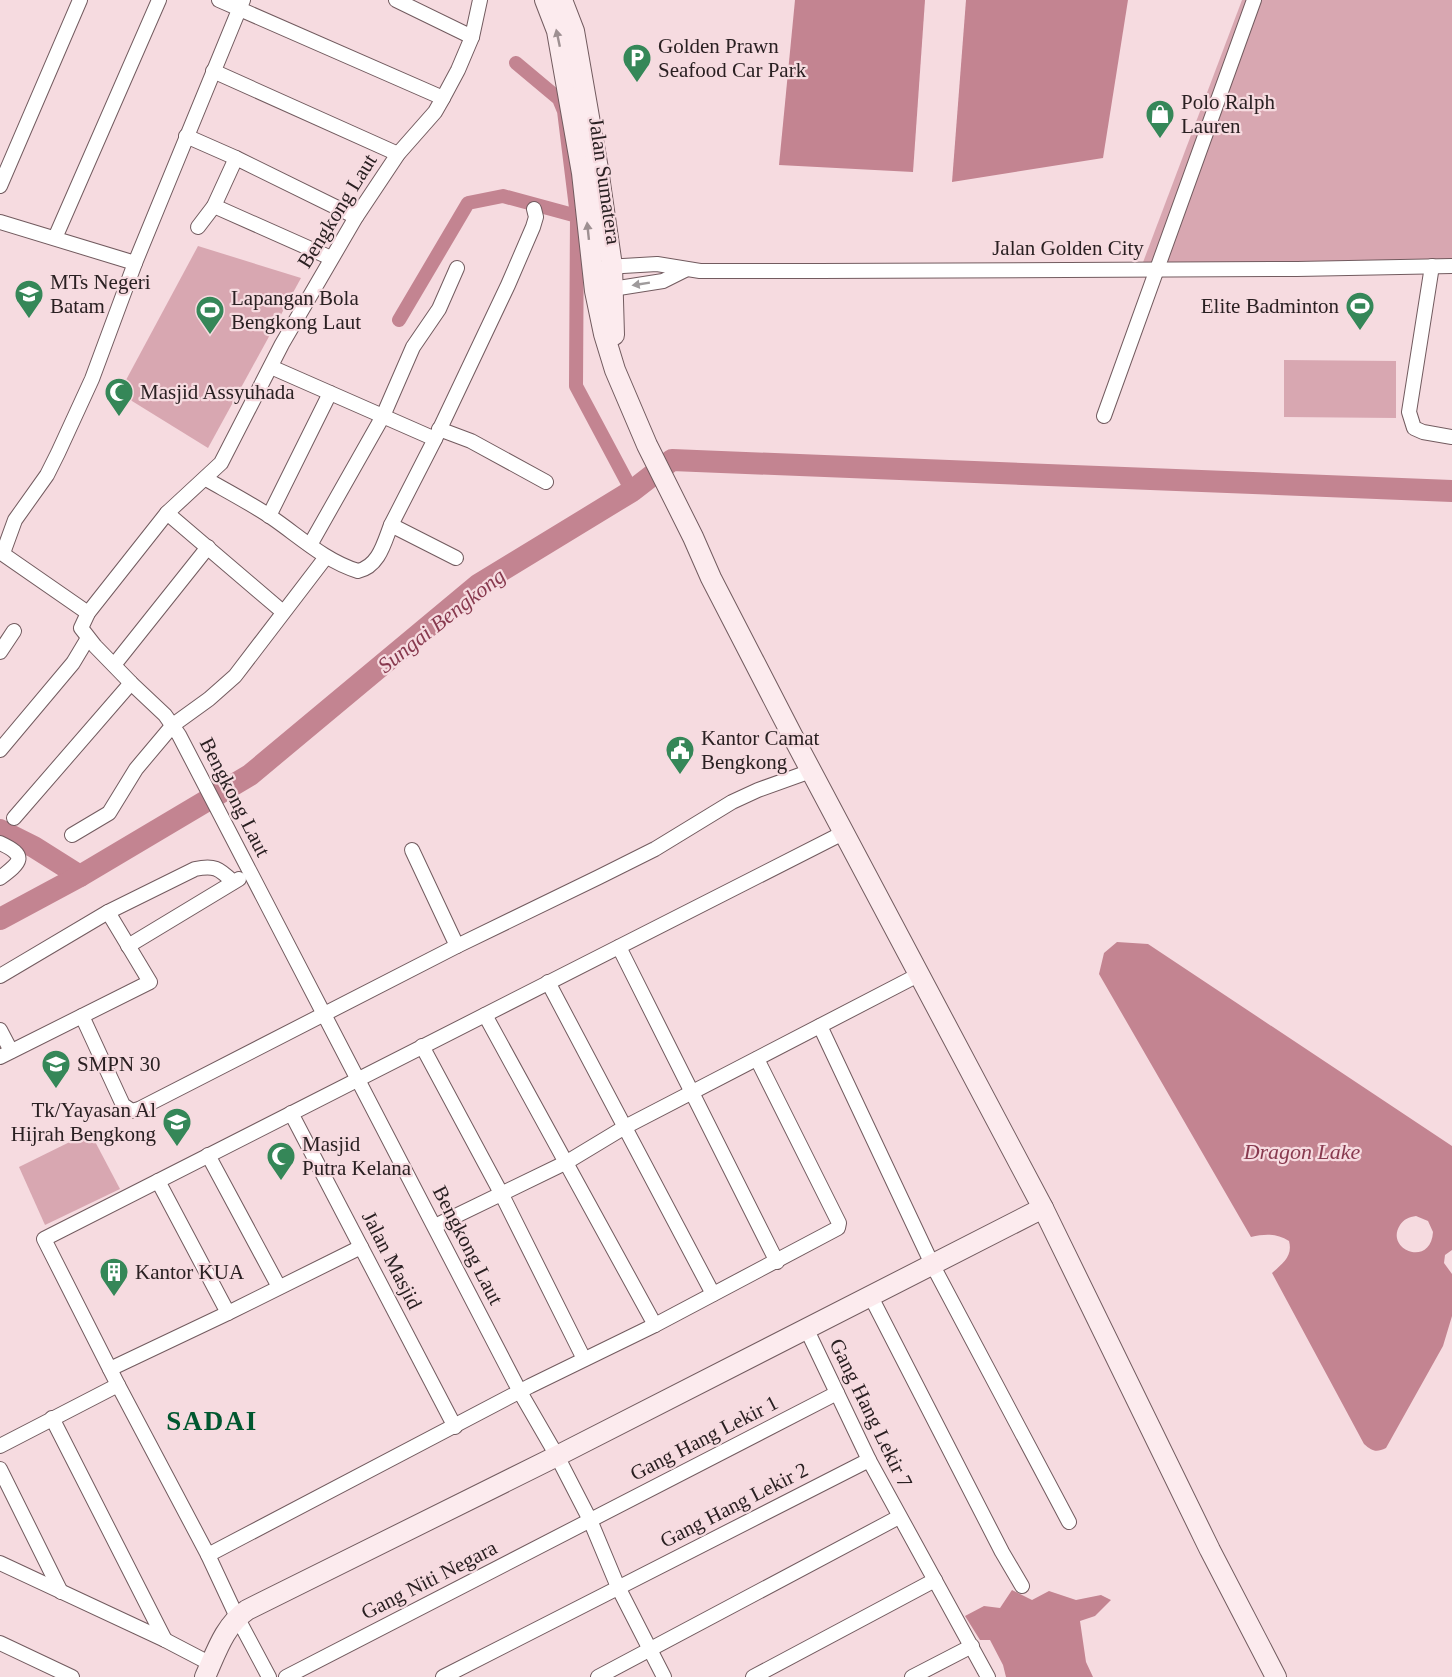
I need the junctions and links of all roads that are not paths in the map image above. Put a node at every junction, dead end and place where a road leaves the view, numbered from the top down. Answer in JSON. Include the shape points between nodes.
{"nodes":[{"id":1,"x":80,"y":0,"type":"edge"},
{"id":2,"x":159,"y":0,"type":"edge"},
{"id":3,"x":219,"y":0,"type":"edge"},
{"id":4,"x":396,"y":0,"type":"edge"},
{"id":5,"x":480,"y":0,"type":"edge"},
{"id":6,"x":545,"y":0,"type":"edge"},
{"id":7,"x":562,"y":0,"type":"edge"},
{"id":8,"x":1254,"y":0,"type":"edge"},
{"id":9,"x":241,"y":5,"type":"edge"},
{"id":10,"x":472,"y":37,"type":"junction"},
{"id":11,"x":213,"y":71,"type":"junction"},
{"id":12,"x":443,"y":98,"type":"junction"},
{"id":13,"x":186,"y":136,"type":"junction"},
{"id":14,"x":398,"y":154,"type":"junction"},
{"id":15,"x":236,"y":158,"type":"junction"},
{"id":16,"x":0,"y":186,"type":"edge"},
{"id":17,"x":214,"y":206,"type":"junction"},
{"id":18,"x":534,"y":209,"type":"dead end"},
{"id":19,"x":356,"y":217,"type":"junction"},
{"id":20,"x":0,"y":222,"type":"edge"},
{"id":21,"x":198,"y":226,"type":"dead end"},
{"id":22,"x":55,"y":238,"type":"junction"},
{"id":23,"x":331,"y":258,"type":"junction"},
{"id":24,"x":135,"y":262,"type":"junction"},
{"id":25,"x":1432,"y":266,"type":"junction"},
{"id":26,"x":1452,"y":266,"type":"edge"},
{"id":27,"x":457,"y":268,"type":"dead end"},
{"id":28,"x":602,"y":268,"type":"junction"},
{"id":29,"x":1158,"y":269,"type":"junction"},
{"id":30,"x":685,"y":270,"type":"junction"},
{"id":31,"x":604,"y":290,"type":"junction"},
{"id":32,"x":271,"y":367,"type":"junction"},
{"id":33,"x":330,"y":393,"type":"junction"},
{"id":34,"x":383,"y":416,"type":"junction"},
{"id":35,"x":1104,"y":416,"type":"dead end"},
{"id":36,"x":437,"y":434,"type":"junction"},
{"id":37,"x":1452,"y":437,"type":"edge"},
{"id":38,"x":206,"y":478,"type":"junction"},
{"id":39,"x":546,"y":482,"type":"dead end"},
{"id":40,"x":167,"y":513,"type":"junction"},
{"id":41,"x":269,"y":516,"type":"junction"},
{"id":42,"x":391,"y":525,"type":"junction"},
{"id":43,"x":310,"y":545,"type":"junction"},
{"id":44,"x":208,"y":547,"type":"junction"},
{"id":45,"x":1,"y":552,"type":"edge"},
{"id":46,"x":326,"y":556,"type":"junction"},
{"id":47,"x":456,"y":558,"type":"dead end"},
{"id":48,"x":284,"y":612,"type":"junction"},
{"id":49,"x":88,"y":614,"type":"junction"},
{"id":50,"x":7,"y":627,"type":"edge"},
{"id":51,"x":88,"y":638,"type":"junction"},
{"id":52,"x":0,"y":652,"type":"edge"},
{"id":53,"x":114,"y":665,"type":"junction"},
{"id":54,"x":131,"y":684,"type":"junction"},
{"id":55,"x":173,"y":725,"type":"junction"},
{"id":56,"x":0,"y":750,"type":"edge"},
{"id":57,"x":811,"y":771,"type":"junction"},
{"id":58,"x":14,"y":818,"type":"dead end"},
{"id":59,"x":843,"y":833,"type":"junction"},
{"id":60,"x":72,"y":835,"type":"dead end"},
{"id":61,"x":0,"y":843,"type":"edge"},
{"id":62,"x":412,"y":850,"type":"dead end"},
{"id":63,"x":251,"y":875,"type":"junction"},
{"id":64,"x":0,"y":878,"type":"edge"},
{"id":65,"x":234,"y":882,"type":"junction"},
{"id":66,"x":108,"y":912,"type":"junction"},
{"id":67,"x":128,"y":946,"type":"junction"},
{"id":68,"x":457,"y":946,"type":"junction"},
{"id":69,"x":619,"y":947,"type":"junction"},
{"id":70,"x":920,"y":974,"type":"junction"},
{"id":71,"x":0,"y":976,"type":"edge"},
{"id":72,"x":548,"y":982,"type":"junction"},
{"id":73,"x":324,"y":1014,"type":"junction"},
{"id":74,"x":485,"y":1015,"type":"junction"},
{"id":75,"x":82,"y":1016,"type":"junction"},
{"id":76,"x":820,"y":1026,"type":"junction"},
{"id":77,"x":0,"y":1030,"type":"edge"},
{"id":78,"x":422,"y":1046,"type":"junction"},
{"id":79,"x":5,"y":1054,"type":"edge"},
{"id":80,"x":757,"y":1059,"type":"junction"},
{"id":81,"x":358,"y":1078,"type":"junction"},
{"id":82,"x":691,"y":1093,"type":"junction"},
{"id":83,"x":291,"y":1113,"type":"junction"},
{"id":84,"x":626,"y":1127,"type":"junction"},
{"id":85,"x":208,"y":1155,"type":"junction"},
{"id":86,"x":567,"y":1162,"type":"junction"},
{"id":87,"x":158,"y":1180,"type":"junction"},
{"id":88,"x":502,"y":1195,"type":"junction"},
{"id":89,"x":1043,"y":1208,"type":"junction"},
{"id":90,"x":435,"y":1226,"type":"junction"},
{"id":91,"x":361,"y":1247,"type":"junction"},
{"id":92,"x":777,"y":1262,"type":"junction"},
{"id":93,"x":932,"y":1264,"type":"junction"},
{"id":94,"x":279,"y":1287,"type":"junction"},
{"id":95,"x":713,"y":1294,"type":"junction"},
{"id":96,"x":870,"y":1295,"type":"junction"},
{"id":97,"x":228,"y":1314,"type":"junction"},
{"id":98,"x":655,"y":1325,"type":"junction"},
{"id":99,"x":807,"y":1328,"type":"junction"},
{"id":100,"x":584,"y":1359,"type":"junction"},
{"id":101,"x":110,"y":1369,"type":"junction"},
{"id":102,"x":118,"y":1385,"type":"junction"},
{"id":103,"x":520,"y":1392,"type":"junction"},
{"id":104,"x":837,"y":1393,"type":"junction"},
{"id":105,"x":52,"y":1418,"type":"junction"},
{"id":106,"x":455,"y":1427,"type":"junction"},
{"id":107,"x":0,"y":1446,"type":"edge"},
{"id":108,"x":557,"y":1456,"type":"junction"},
{"id":109,"x":869,"y":1460,"type":"junction"},
{"id":110,"x":0,"y":1469,"type":"edge"},
{"id":111,"x":899,"y":1517,"type":"junction"},
{"id":112,"x":590,"y":1520,"type":"junction"},
{"id":113,"x":1069,"y":1522,"type":"dead end"},
{"id":114,"x":208,"y":1555,"type":"junction"},
{"id":115,"x":0,"y":1563,"type":"edge"},
{"id":116,"x":934,"y":1580,"type":"junction"},
{"id":117,"x":1023,"y":1586,"type":"dead end"},
{"id":118,"x":618,"y":1587,"type":"junction"},
{"id":119,"x":61,"y":1592,"type":"junction"},
{"id":120,"x":237,"y":1617,"type":"junction"},
{"id":121,"x":165,"y":1640,"type":"junction"},
{"id":122,"x":0,"y":1643,"type":"edge"},
{"id":123,"x":972,"y":1646,"type":"junction"},
{"id":124,"x":650,"y":1651,"type":"junction"},
{"id":125,"x":208,"y":1670,"type":"edge"},
{"id":126,"x":447,"y":1675,"type":"edge"},
{"id":127,"x":72,"y":1677,"type":"edge"},
{"id":128,"x":269,"y":1677,"type":"edge"},
{"id":129,"x":286,"y":1677,"type":"edge"},
{"id":130,"x":598,"y":1677,"type":"edge"},
{"id":131,"x":664,"y":1677,"type":"edge"},
{"id":132,"x":753,"y":1677,"type":"edge"},
{"id":133,"x":912,"y":1677,"type":"edge"},
{"id":134,"x":988,"y":1677,"type":"edge"},
{"id":135,"x":1276,"y":1677,"type":"edge"}],
"edges":[{"from":1,"to":16,"type":"street"},
{"from":2,"to":22,"type":"street"},
{"from":3,"to":9,"type":"street"},
{"from":4,"to":10,"type":"street"},
{"from":5,"to":10,"type":"street","name":"Bengkong Laut"},
{"from":28,"to":6,"type":"main road","name":"Jalan Sumatera","one_way":true,"via":[[557,31]]},
{"from":7,"to":28,"type":"main road","name":"Jalan Sumatera","via":[[574,31]]},
{"from":8,"to":29,"type":"street"},
{"from":9,"to":11,"type":"street"},
{"from":9,"to":12,"type":"street"},
{"from":10,"to":12,"type":"street","name":"Bengkong Laut"},
{"from":11,"to":13,"type":"street"},
{"from":11,"to":14,"type":"street"},
{"from":12,"to":14,"type":"street","name":"Bengkong Laut"},
{"from":13,"to":15,"type":"street"},
{"from":13,"to":24,"type":"street"},
{"from":14,"to":19,"type":"street","name":"Bengkong Laut"},
{"from":15,"to":17,"type":"street"},
{"from":15,"to":19,"type":"street"},
{"from":17,"to":21,"type":"street"},
{"from":17,"to":23,"type":"street"},
{"from":18,"to":36,"type":"street","via":[[535,221],[525,246]]},
{"from":19,"to":23,"type":"street","name":"Bengkong Laut"},
{"from":20,"to":22,"type":"street"},
{"from":22,"to":24,"type":"street"},
{"from":23,"to":32,"type":"street","name":"Bengkong Laut"},
{"from":24,"to":45,"type":"street","via":[[92,379],[58,453],[15,520]]},
{"from":25,"to":26,"type":"street","name":"Jalan Golden City"},
{"from":25,"to":29,"type":"street","name":"Jalan Golden City"},
{"from":25,"to":37,"type":"street","via":[[1409,412],[1414,428]]},
{"from":27,"to":34,"type":"street","via":[[439,309],[413,347]]},
{"from":28,"to":30,"type":"street","name":"Jalan Golden City","via":[[657,264]]},
{"from":28,"to":31,"type":"main road","name":"Jalan Sumatera"},
{"from":29,"to":30,"type":"street","name":"Jalan Golden City"},
{"from":29,"to":35,"type":"street"},
{"from":30,"to":31,"type":"street","name":"Jalan Golden City","one_way":true,"via":[[663,281]]},
{"from":31,"to":57,"type":"main road","name":"Jalan Sumatera","via":[[615,370],[647,445]]},
{"from":32,"to":33,"type":"street"},
{"from":32,"to":38,"type":"street","name":"Bengkong Laut","via":[[221,464]]},
{"from":33,"to":34,"type":"street"},
{"from":33,"to":41,"type":"street"},
{"from":34,"to":36,"type":"street"},
{"from":34,"to":43,"type":"street"},
{"from":36,"to":39,"type":"street","via":[[471,441]]},
{"from":36,"to":42,"type":"street"},
{"from":38,"to":40,"type":"street","name":"Bengkong Laut"},
{"from":38,"to":41,"type":"street"},
{"from":40,"to":44,"type":"street"},
{"from":40,"to":49,"type":"street","name":"Bengkong Laut"},
{"from":41,"to":43,"type":"street"},
{"from":42,"to":46,"type":"street","via":[[380,553],[366,569],[346,568]]},
{"from":42,"to":47,"type":"street"},
{"from":43,"to":46,"type":"street"},
{"from":44,"to":48,"type":"street"},
{"from":44,"to":53,"type":"street"},
{"from":45,"to":49,"type":"street"},
{"from":46,"to":48,"type":"street"},
{"from":48,"to":55,"type":"street","via":[[235,676]]},
{"from":49,"to":51,"type":"street","via":[[81,628]]},
{"from":50,"to":52,"type":"street"},
{"from":51,"to":53,"type":"street","name":"Bengkong Laut"},
{"from":51,"to":56,"type":"street","via":[[73,663]]},
{"from":53,"to":54,"type":"street","name":"Bengkong Laut"},
{"from":54,"to":55,"type":"street","name":"Bengkong Laut"},
{"from":54,"to":58,"type":"street"},
{"from":55,"to":60,"type":"street","via":[[136,769],[109,813]]},
{"from":55,"to":63,"type":"street","name":"Bengkong Laut"},
{"from":57,"to":59,"type":"main road","name":"Jalan Sumatera"},
{"from":57,"to":68,"type":"street","via":[[732,802],[655,849]]},
{"from":59,"to":69,"type":"street"},
{"from":59,"to":70,"type":"main road","name":"Jalan Sumatera"},
{"from":61,"to":64,"type":"street","via":[[13,849],[19,858],[18,864]]},
{"from":62,"to":68,"type":"street"},
{"from":63,"to":65,"type":"street"},
{"from":63,"to":73,"type":"street","name":"Bengkong Laut"},
{"from":65,"to":66,"type":"street","via":[[210,866],[195,868]]},
{"from":65,"to":67,"type":"street"},
{"from":66,"to":67,"type":"street"},
{"from":66,"to":71,"type":"street"},
{"from":67,"to":75,"type":"street","via":[[150,982]]},
{"from":68,"to":73,"type":"street"},
{"from":69,"to":72,"type":"street"},
{"from":69,"to":82,"type":"street"},
{"from":70,"to":76,"type":"street"},
{"from":70,"to":89,"type":"main road","name":"Jalan Sumatera"},
{"from":72,"to":74,"type":"street"},
{"from":72,"to":84,"type":"street"},
{"from":73,"to":75,"type":"street","via":[[132,1111],[123,1105]]},
{"from":73,"to":81,"type":"street","name":"Bengkong Laut"},
{"from":74,"to":78,"type":"street"},
{"from":74,"to":86,"type":"street"},
{"from":75,"to":79,"type":"street"},
{"from":76,"to":80,"type":"street"},
{"from":76,"to":93,"type":"street"},
{"from":77,"to":79,"type":"street"},
{"from":78,"to":81,"type":"street"},
{"from":78,"to":88,"type":"street"},
{"from":80,"to":82,"type":"street"},
{"from":80,"to":92,"type":"street","via":[[839,1226]]},
{"from":81,"to":83,"type":"street"},
{"from":81,"to":90,"type":"street","name":"Bengkong Laut"},
{"from":82,"to":84,"type":"street"},
{"from":82,"to":92,"type":"street"},
{"from":83,"to":85,"type":"street"},
{"from":83,"to":91,"type":"street","name":"Jalan Masjid"},
{"from":84,"to":86,"type":"street"},
{"from":84,"to":95,"type":"street"},
{"from":85,"to":87,"type":"street"},
{"from":85,"to":94,"type":"street"},
{"from":86,"to":88,"type":"street"},
{"from":86,"to":98,"type":"street"},
{"from":87,"to":97,"type":"street"},
{"from":87,"to":101,"type":"street","via":[[44,1239]]},
{"from":88,"to":90,"type":"street"},
{"from":88,"to":100,"type":"street"},
{"from":89,"to":93,"type":"main road"},
{"from":89,"to":135,"type":"main road","name":"Jalan Sumatera"},
{"from":90,"to":103,"type":"street","name":"Bengkong Laut"},
{"from":91,"to":94,"type":"street"},
{"from":91,"to":106,"type":"street","name":"Jalan Masjid"},
{"from":92,"to":95,"type":"street"},
{"from":93,"to":96,"type":"main road"},
{"from":93,"to":113,"type":"street"},
{"from":94,"to":97,"type":"street"},
{"from":95,"to":98,"type":"street"},
{"from":96,"to":99,"type":"main road"},
{"from":96,"to":117,"type":"street"},
{"from":97,"to":101,"type":"street"},
{"from":98,"to":100,"type":"street"},
{"from":99,"to":104,"type":"street","name":"Gang Hang Lekir 7"},
{"from":99,"to":108,"type":"main road"},
{"from":100,"to":103,"type":"street"},
{"from":101,"to":102,"type":"street"},
{"from":102,"to":105,"type":"street"},
{"from":102,"to":114,"type":"street"},
{"from":103,"to":106,"type":"street"},
{"from":103,"to":108,"type":"street","name":"Bengkong Laut"},
{"from":104,"to":109,"type":"street","name":"Gang Hang Lekir 7"},
{"from":104,"to":112,"type":"street","name":"Gang Hang Lekir 1"},
{"from":105,"to":107,"type":"street"},
{"from":105,"to":121,"type":"street"},
{"from":106,"to":114,"type":"street"},
{"from":108,"to":112,"type":"street","name":"Bengkong Laut"},
{"from":108,"to":120,"type":"main road"},
{"from":109,"to":111,"type":"street","name":"Gang Hang Lekir 7"},
{"from":109,"to":118,"type":"street","name":"Gang Hang Lekir 2"},
{"from":110,"to":119,"type":"street"},
{"from":111,"to":116,"type":"street","name":"Gang Hang Lekir 7"},
{"from":111,"to":124,"type":"street"},
{"from":112,"to":118,"type":"street","name":"Bengkong Laut"},
{"from":112,"to":129,"type":"street","name":"Gang Niti Negara"},
{"from":114,"to":120,"type":"street"},
{"from":115,"to":119,"type":"street"},
{"from":116,"to":123,"type":"street","name":"Gang Hang Lekir 7"},
{"from":116,"to":132,"type":"street"},
{"from":118,"to":124,"type":"street","name":"Bengkong Laut"},
{"from":118,"to":126,"type":"street","name":"Gang Hang Lekir 2"},
{"from":119,"to":121,"type":"street"},
{"from":120,"to":125,"type":"main road"},
{"from":120,"to":128,"type":"street"},
{"from":121,"to":125,"type":"street"},
{"from":122,"to":127,"type":"street"},
{"from":123,"to":133,"type":"street"},
{"from":123,"to":134,"type":"street","name":"Gang Hang Lekir 7"},
{"from":124,"to":130,"type":"street"},
{"from":124,"to":131,"type":"street","name":"Bengkong Laut"}]}
